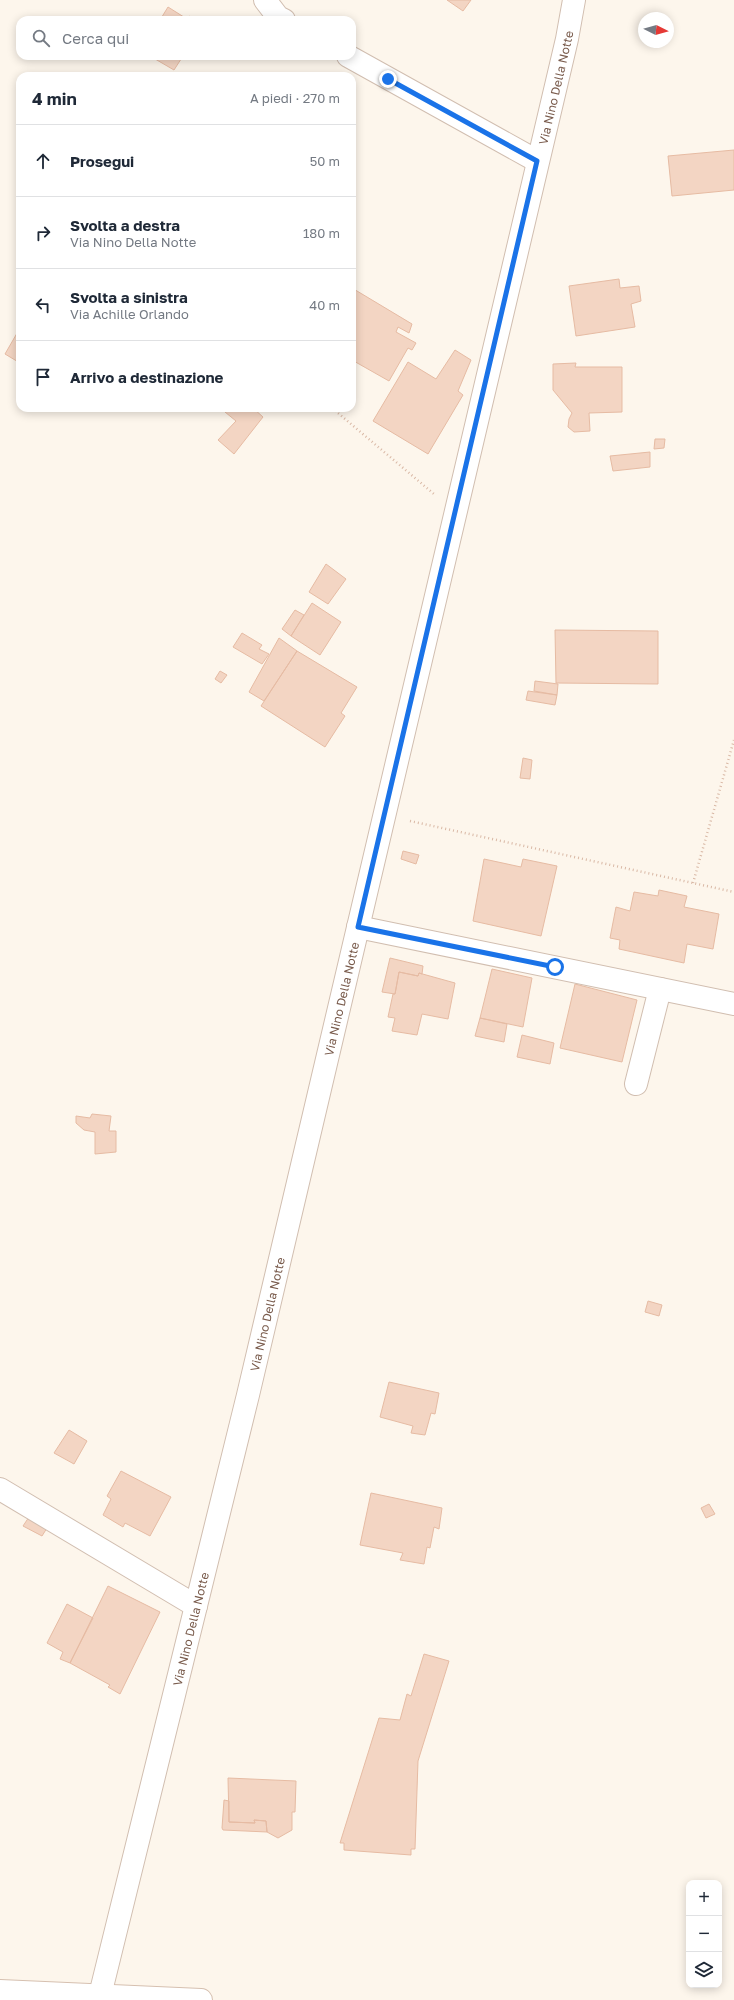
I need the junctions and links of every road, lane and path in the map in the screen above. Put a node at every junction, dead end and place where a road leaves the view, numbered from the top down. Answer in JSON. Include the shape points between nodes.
{"nodes":[{"id":1,"x":265,"y":0,"type":"edge"},
{"id":2,"x":574,"y":0,"type":"edge"},
{"id":3,"x":277,"y":16,"type":"edge"},
{"id":4,"x":355,"y":60,"type":"edge"},
{"id":5,"x":537,"y":161,"type":"junction"},
{"id":6,"x":337,"y":412,"type":"edge"},
{"id":7,"x":455,"y":512,"type":"junction"},
{"id":8,"x":734,"y":740,"type":"edge"},
{"id":9,"x":384,"y":816,"type":"junction"},
{"id":10,"x":693,"y":883,"type":"junction"},
{"id":11,"x":734,"y":892,"type":"edge"},
{"id":12,"x":358,"y":927,"type":"junction"},
{"id":13,"x":660,"y":989,"type":"junction"},
{"id":14,"x":734,"y":1004,"type":"edge"},
{"id":15,"x":636,"y":1084,"type":"dead end"},
{"id":16,"x":0,"y":1489,"type":"edge"},
{"id":17,"x":196,"y":1606,"type":"junction"},
{"id":18,"x":0,"y":1991,"type":"edge"},
{"id":19,"x":100,"y":1995,"type":"junction"},
{"id":20,"x":201,"y":2000,"type":"edge"}],
"edges":[{"from":1,"to":3,"type":"street"},
{"from":2,"to":5,"type":"street","name":"Via Nino Della Notte"},
{"from":4,"to":5,"type":"street"},
{"from":5,"to":7,"type":"street","name":"Via Nino Della Notte"},
{"from":6,"to":7,"type":"path"},
{"from":7,"to":9,"type":"street","name":"Via Nino Della Notte"},
{"from":8,"to":10,"type":"path"},
{"from":9,"to":10,"type":"path"},
{"from":9,"to":12,"type":"street","name":"Via Nino Della Notte"},
{"from":10,"to":11,"type":"path"},
{"from":12,"to":13,"type":"street"},
{"from":12,"to":17,"type":"street","name":"Via Nino Della Notte"},
{"from":13,"to":14,"type":"street"},
{"from":13,"to":15,"type":"street"},
{"from":16,"to":17,"type":"street"},
{"from":17,"to":19,"type":"street","name":"Via Nino Della Notte"},
{"from":18,"to":19,"type":"street"},
{"from":19,"to":20,"type":"street"}]}
